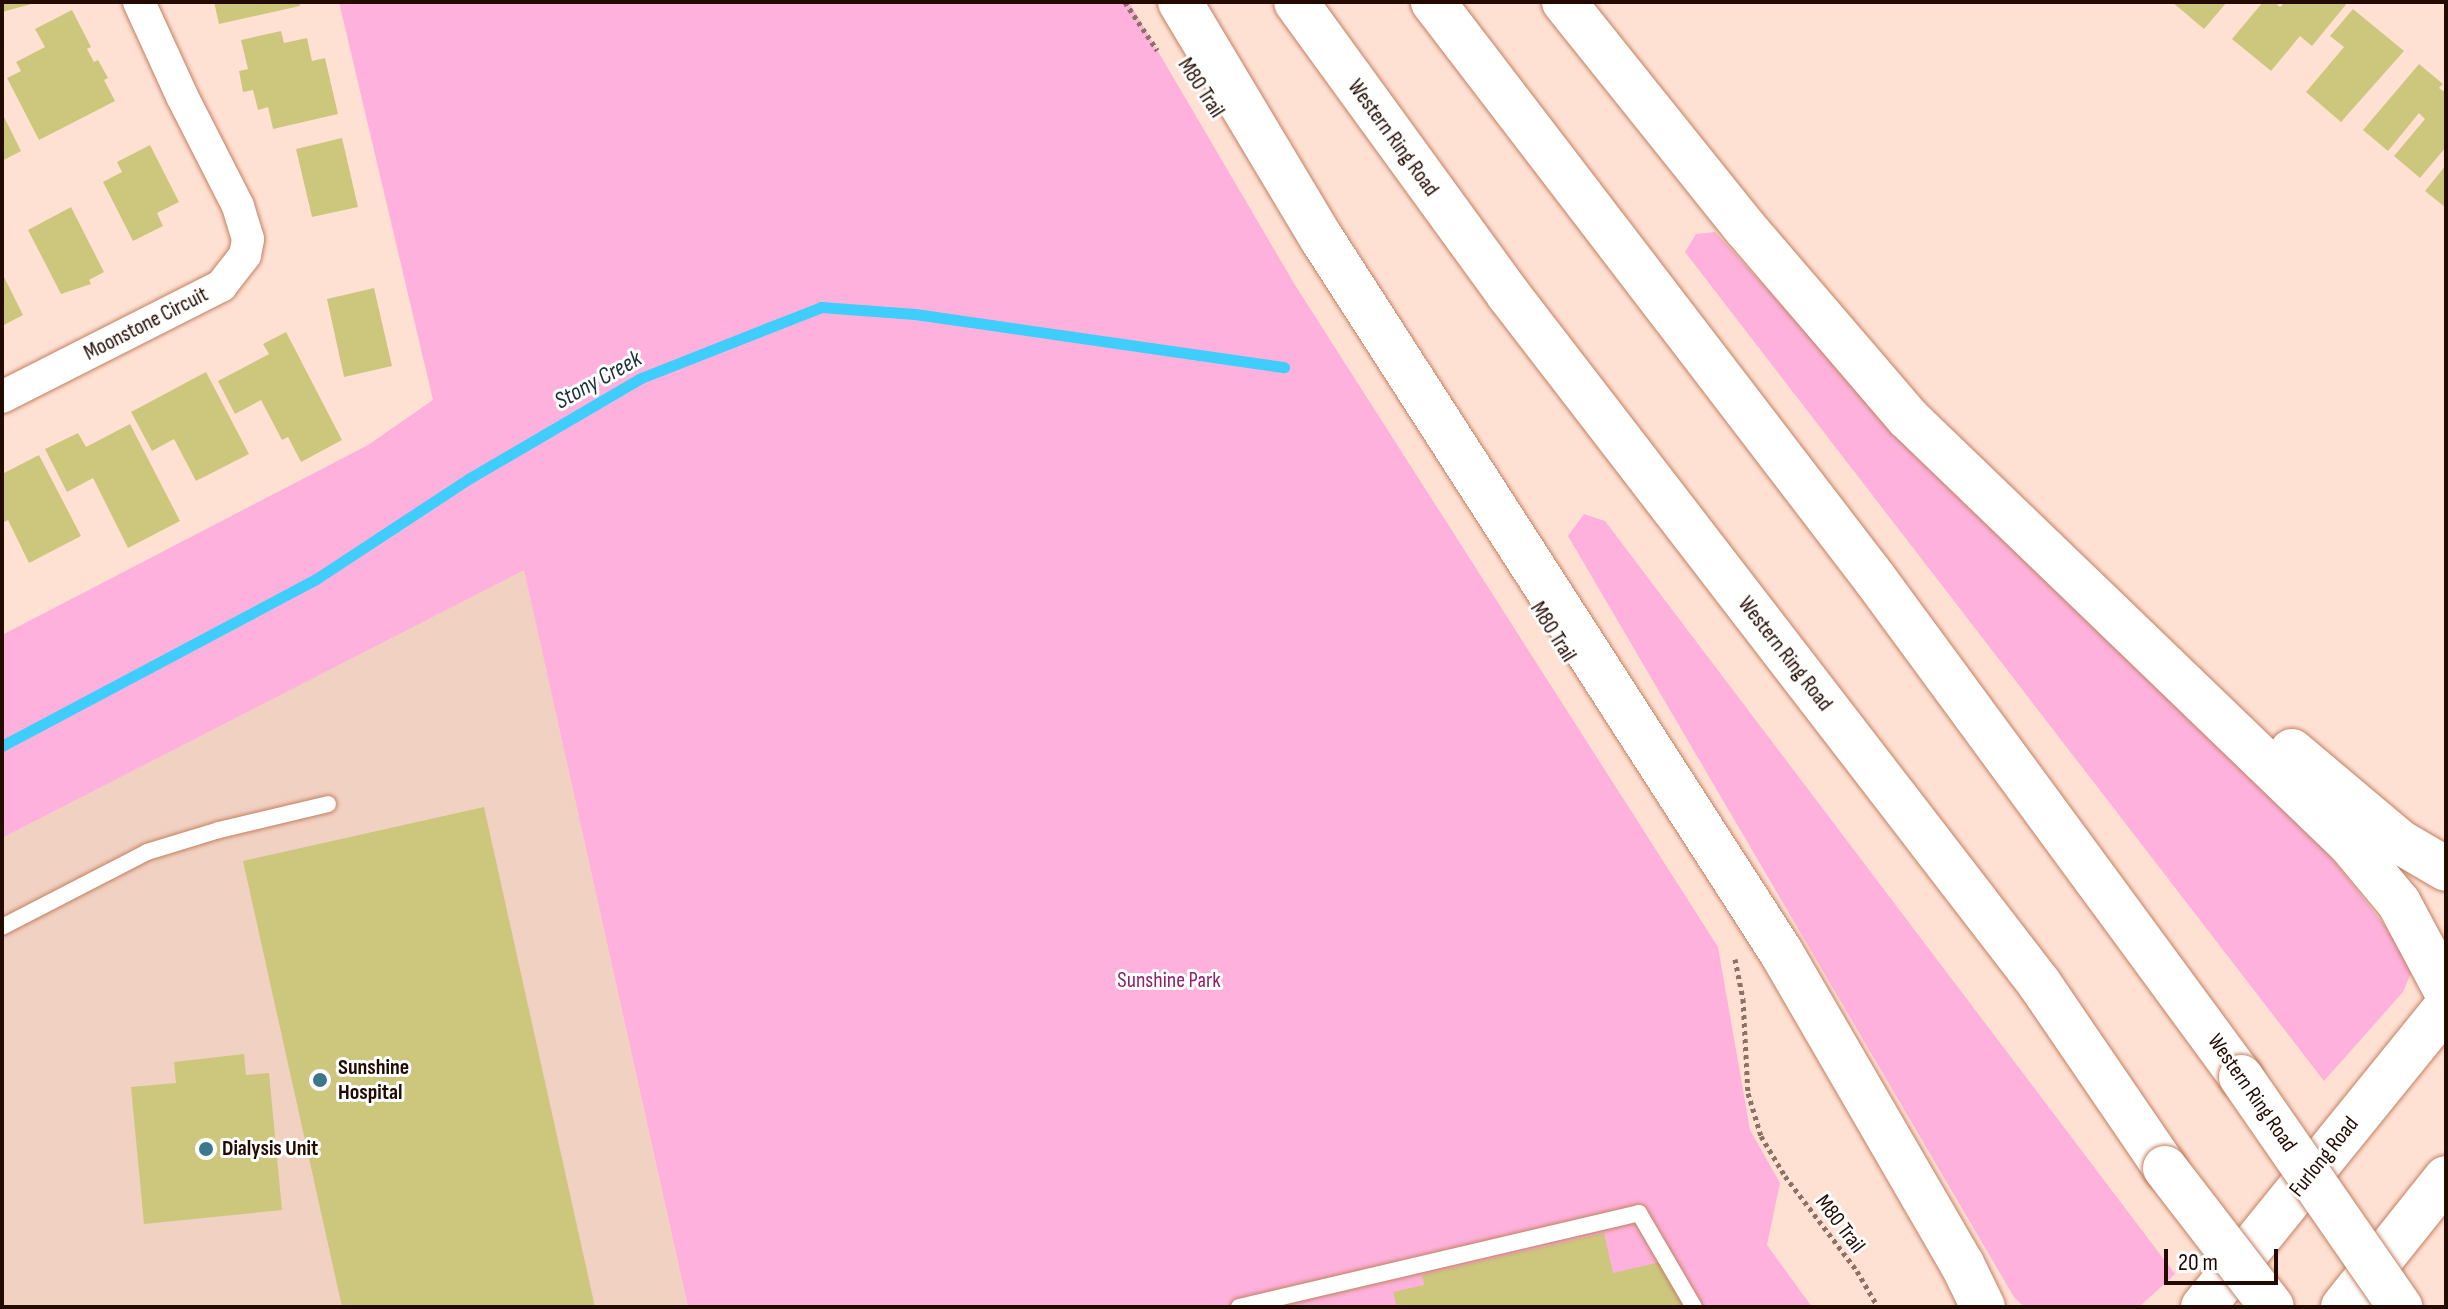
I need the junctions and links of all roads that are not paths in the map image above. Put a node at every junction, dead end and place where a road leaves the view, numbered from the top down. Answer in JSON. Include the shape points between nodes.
{"nodes":[{"id":1,"x":139,"y":2,"type":"edge"},
{"id":2,"x":1180,"y":2,"type":"edge"},
{"id":3,"x":1296,"y":2,"type":"edge"},
{"id":4,"x":1433,"y":2,"type":"edge"},
{"id":5,"x":1564,"y":2,"type":"edge"},
{"id":6,"x":2,"y":397,"type":"edge"},
{"id":7,"x":2049,"y":552,"type":"junction"},
{"id":8,"x":328,"y":804,"type":"dead end"},
{"id":9,"x":2446,"y":869,"type":"edge"},
{"id":10,"x":2,"y":927,"type":"edge"},
{"id":11,"x":2446,"y":991,"type":"edge"},
{"id":12,"x":2446,"y":1007,"type":"edge"},
{"id":13,"x":2446,"y":1178,"type":"edge"},
{"id":14,"x":1930,"y":1215,"type":"junction"},
{"id":15,"x":1239,"y":1307,"type":"edge"},
{"id":16,"x":1694,"y":1307,"type":"edge"},
{"id":17,"x":1962,"y":1307,"type":"edge"},
{"id":18,"x":1983,"y":1307,"type":"edge"},
{"id":19,"x":2203,"y":1307,"type":"edge"},
{"id":20,"x":2272,"y":1307,"type":"edge"},
{"id":21,"x":2343,"y":1307,"type":"edge"},
{"id":22,"x":2400,"y":1307,"type":"edge"}],
"edges":[{"from":1,"to":6,"type":"street","name":"Moonstone Circuit","via":[[238,206],[248,239],[245,255],[221,286]]},
{"from":2,"to":14,"type":"main road","via":[[1322,239],[1781,952]]},
{"from":3,"to":20,"type":"main road","name":"Western Ring Road","bridge":true,"via":[[1508,294],[2039,983],[2165,1168]]},
{"from":4,"to":22,"type":"main road","name":"Western Ring Road","bridge":true,"via":[[1875,579],[2241,1077]]},
{"from":5,"to":7,"type":"main road","via":[[1746,229],[1908,418]]},
{"from":7,"to":9,"type":"main road","via":[[2400,842]]},
{"from":7,"to":11,"type":"main road","via":[[2350,844],[2399,903]]},
{"from":8,"to":10,"type":"lane","via":[[147,852]]},
{"from":12,"to":19,"type":"main road","name":"Furlong Road"},
{"from":13,"to":21,"type":"main road"},
{"from":14,"to":17,"type":"main road"},
{"from":14,"to":18,"type":"main road"},
{"from":15,"to":16,"type":"lane","via":[[1639,1213]]}]}
